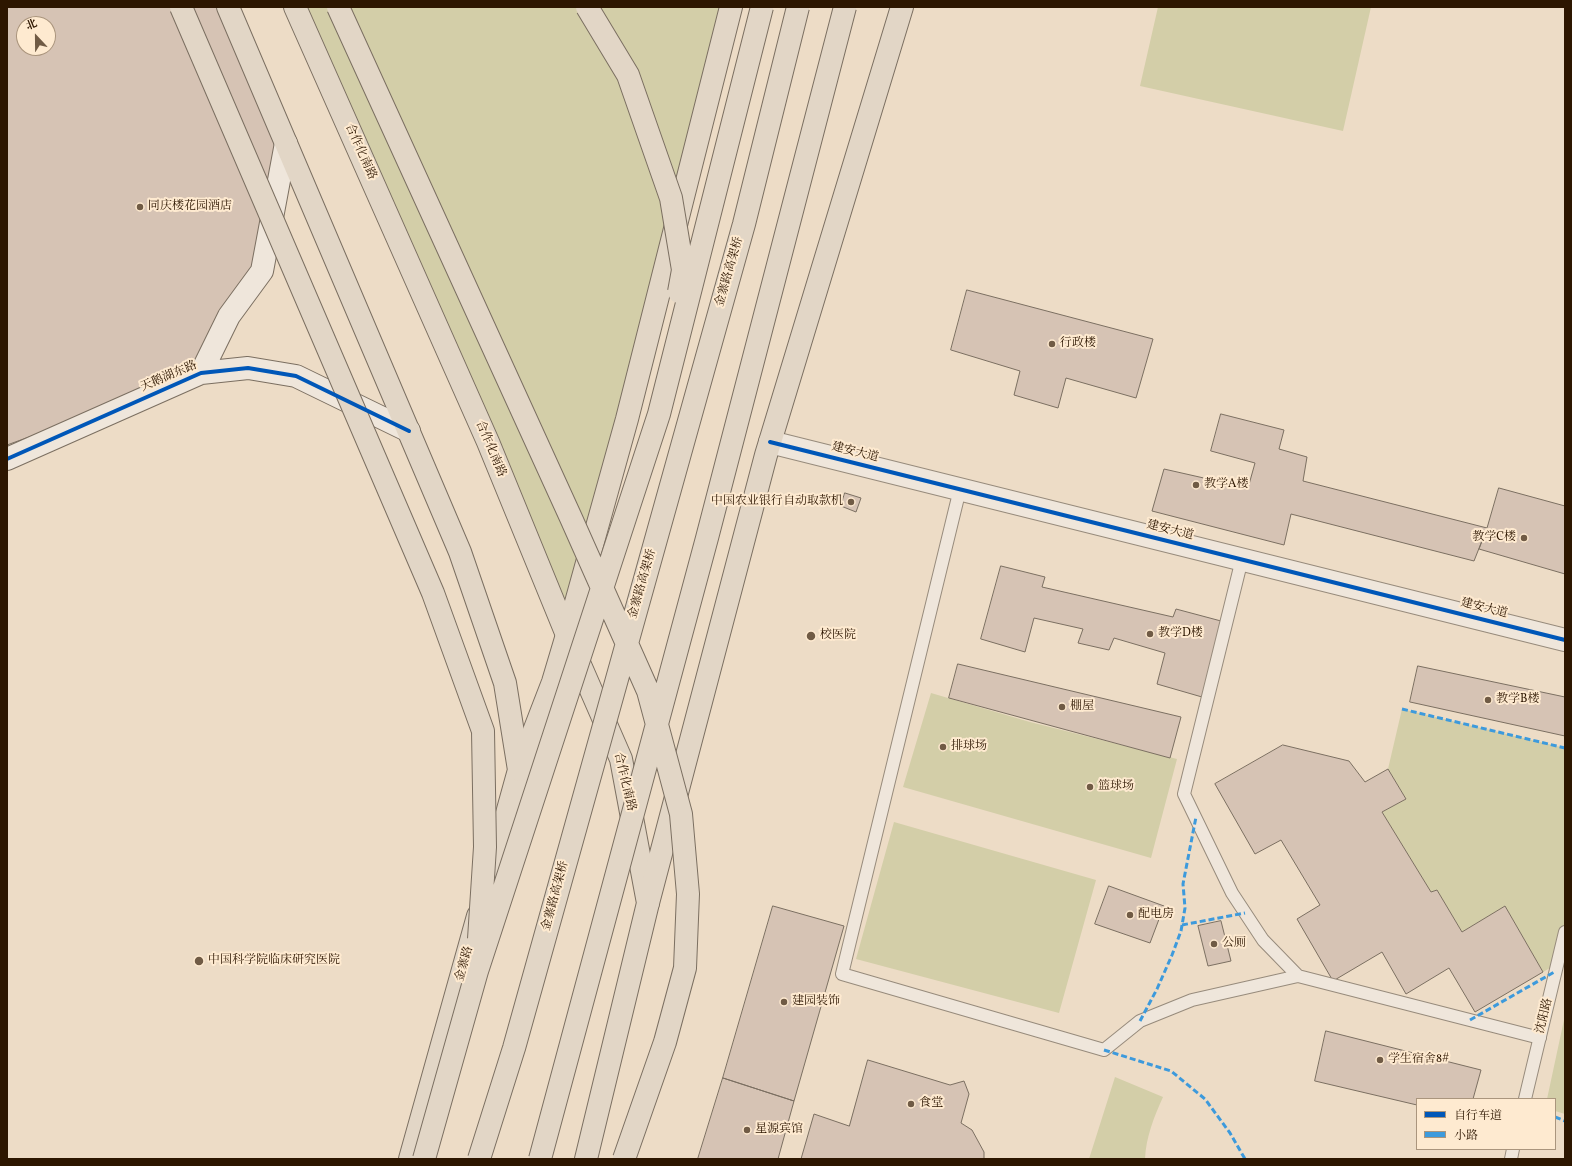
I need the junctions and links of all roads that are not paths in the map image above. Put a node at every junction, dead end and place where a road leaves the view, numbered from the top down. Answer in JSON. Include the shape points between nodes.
{"nodes":[{"id":1,"x":181,"y":7,"type":"edge"},
{"id":2,"x":228,"y":7,"type":"edge"},
{"id":3,"x":295,"y":7,"type":"edge"},
{"id":4,"x":338,"y":7,"type":"edge"},
{"id":5,"x":587,"y":7,"type":"edge"},
{"id":6,"x":732,"y":7,"type":"edge"},
{"id":7,"x":762,"y":7,"type":"edge"},
{"id":8,"x":798,"y":7,"type":"edge"},
{"id":9,"x":845,"y":7,"type":"edge"},
{"id":10,"x":848,"y":7,"type":"edge"},
{"id":11,"x":902,"y":7,"type":"edge"},
{"id":12,"x":837,"y":36,"type":"junction"},
{"id":13,"x":286,"y":143,"type":"junction"},
{"id":14,"x":201,"y":373,"type":"junction"},
{"id":15,"x":659,"y":414,"type":"junction"},
{"id":16,"x":409,"y":431,"type":"junction"},
{"id":17,"x":770,"y":442,"type":"junction"},
{"id":18,"x":7,"y":459,"type":"edge"},
{"id":19,"x":960,"y":489,"type":"junction"},
{"id":20,"x":1242,"y":559,"type":"junction"},
{"id":21,"x":567,"y":635,"type":"junction"},
{"id":22,"x":1565,"y":640,"type":"edge"},
{"id":23,"x":519,"y":770,"type":"junction"},
{"id":24,"x":648,"y":903,"type":"junction"},
{"id":25,"x":1565,"y":932,"type":"edge"},
{"id":26,"x":477,"y":971,"type":"junction"},
{"id":27,"x":1298,"y":976,"type":"junction"},
{"id":28,"x":1540,"y":1038,"type":"junction"},
{"id":29,"x":1525,"y":1098,"type":"edge"},
{"id":30,"x":410,"y":1159,"type":"edge"},
{"id":31,"x":424,"y":1159,"type":"edge"},
{"id":32,"x":479,"y":1159,"type":"edge"},
{"id":33,"x":540,"y":1159,"type":"edge"},
{"id":34,"x":586,"y":1159,"type":"edge"},
{"id":35,"x":624,"y":1159,"type":"edge"}],
"edges":[{"from":1,"to":26,"type":"main road","bridge":true,"via":[[433,593],[483,731],[485,847]]},
{"from":2,"to":13,"type":"main road"},
{"from":3,"to":21,"type":"main road","name":"合作化南路","via":[[485,435]]},
{"from":4,"to":35,"type":"main road","bridge":true,"via":[[648,691],[681,814],[688,894],[685,968],[665,1042]]},
{"from":5,"to":15,"type":"main road","bridge":true,"via":[[628,75],[671,198],[683,270]]},
{"from":6,"to":21,"type":"main road","name":"金寨路","via":[[627,419]]},
{"from":7,"to":15,"type":"main road","bridge":true},
{"from":8,"to":32,"type":"main road","name":"金寨路高架桥","bridge":true,"via":[[742,232],[514,1048]]},
{"from":9,"to":12,"type":"main road","bridge":true},
{"from":10,"to":12,"type":"main road","bridge":true},
{"from":11,"to":17,"type":"main road"},
{"from":12,"to":33,"type":"main road","bridge":true,"via":[[707,538]]},
{"from":13,"to":14,"type":"street","name":"天鹅湖东路","via":[[262,271],[229,316]]},
{"from":13,"to":16,"type":"main road"},
{"from":14,"to":16,"type":"street","name":"天鹅湖东路","via":[[248,368],[296,376]]},
{"from":14,"to":18,"type":"street","name":"天鹅湖东路"},
{"from":15,"to":26,"type":"main road","bridge":true},
{"from":16,"to":23,"type":"main road","via":[[460,552],[505,682]]},
{"from":17,"to":19,"type":"street","name":"建安大道"},
{"from":17,"to":24,"type":"main road"},
{"from":19,"to":20,"type":"street","name":"建安大道"},
{"from":19,"to":27,"type":"lane","via":[[842,974],[1104,1050],[1140,1021],[1192,1000]]},
{"from":20,"to":22,"type":"street","name":"建安大道"},
{"from":20,"to":27,"type":"lane","via":[[1184,794],[1232,893],[1263,940]]},
{"from":21,"to":23,"type":"main road","name":"金寨路","via":[[553,682]]},
{"from":21,"to":24,"type":"main road","name":"合作化南路","via":[[621,759]]},
{"from":23,"to":30,"type":"main road","name":"金寨路"},
{"from":24,"to":34,"type":"main road"},
{"from":25,"to":28,"type":"lane","name":"沈阳路"},
{"from":26,"to":31,"type":"main road","bridge":true},
{"from":27,"to":28,"type":"lane"},
{"from":28,"to":29,"type":"lane","name":"沈阳路"}]}
